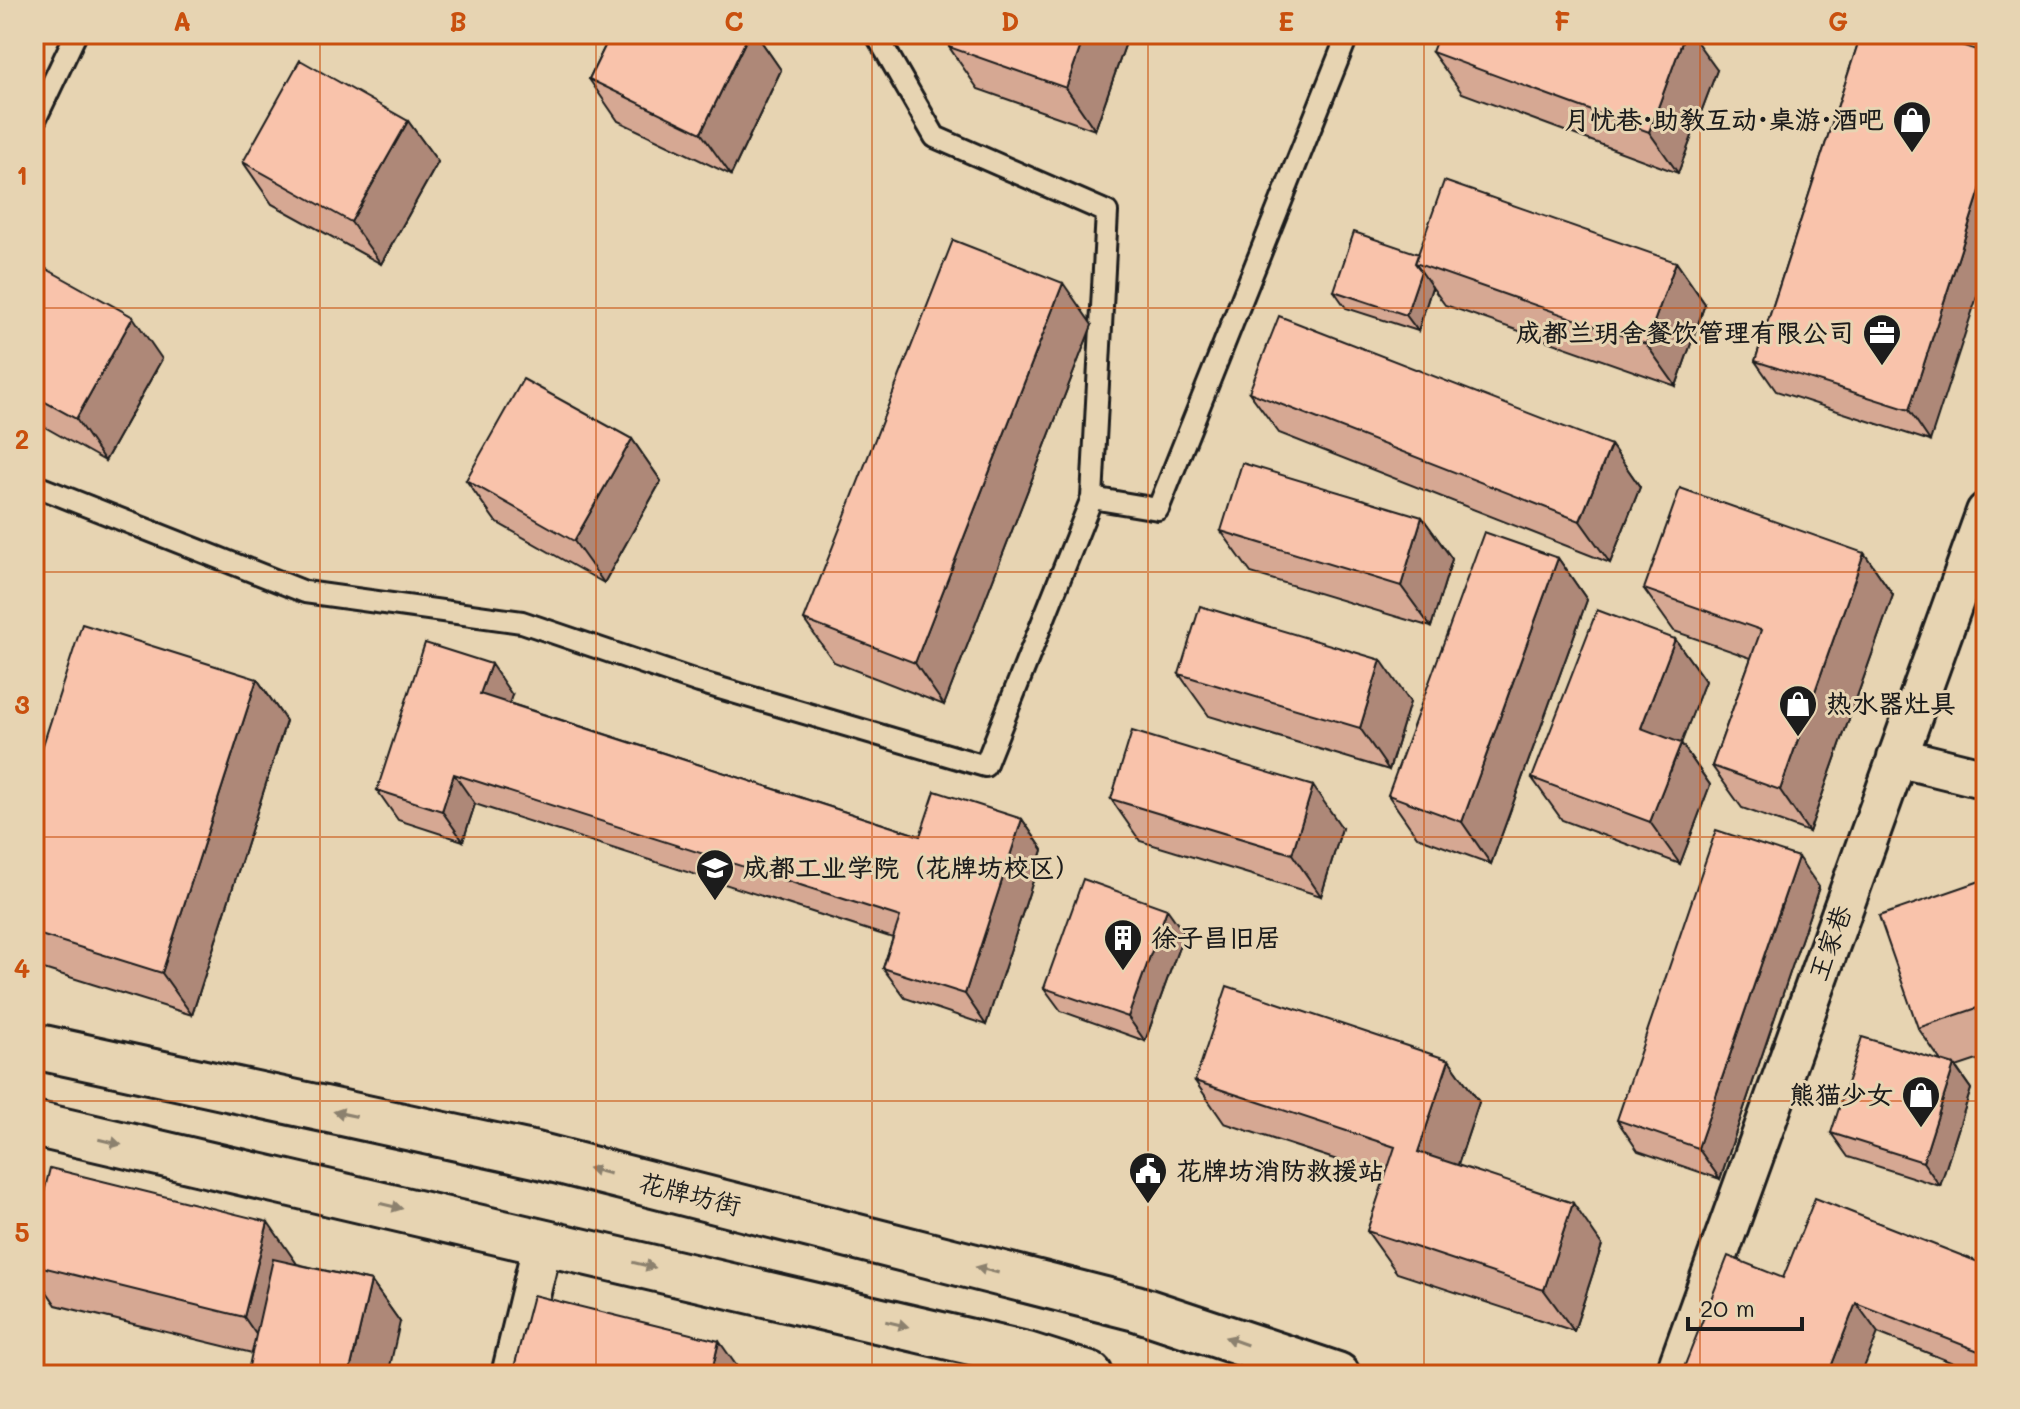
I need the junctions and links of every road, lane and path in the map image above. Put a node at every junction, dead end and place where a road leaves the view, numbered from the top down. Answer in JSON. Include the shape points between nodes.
{"nodes":[{"id":1,"x":76,"y":34,"type":"edge"},
{"id":2,"x":876,"y":34,"type":"edge"},
{"id":3,"x":1348,"y":34,"type":"edge"},
{"id":4,"x":34,"y":122,"type":"edge"},
{"id":5,"x":34,"y":485,"type":"edge"},
{"id":6,"x":1092,"y":498,"type":"junction"},
{"id":7,"x":1986,"y":512,"type":"edge"},
{"id":8,"x":1897,"y":757,"type":"junction"},
{"id":9,"x":1986,"y":779,"type":"edge"},
{"id":10,"x":34,"y":1046,"type":"edge"},
{"id":11,"x":34,"y":1124,"type":"edge"},
{"id":12,"x":543,"y":1242,"type":"junction"},
{"id":13,"x":511,"y":1375,"type":"edge"},
{"id":14,"x":1090,"y":1375,"type":"edge"},
{"id":15,"x":1337,"y":1375,"type":"edge"},
{"id":16,"x":1675,"y":1375,"type":"edge"}],
"edges":[{"from":1,"to":4,"type":"lane"},
{"from":2,"to":6,"type":"lane","via":[[935,137],[1107,212]]},
{"from":3,"to":6,"type":"lane","via":[[1158,509]]},
{"from":5,"to":6,"type":"lane","via":[[305,592],[522,622],[699,682],[985,766]]},
{"from":7,"to":8,"type":"street","name":"王家巷"},
{"from":8,"to":9,"type":"street"},
{"from":8,"to":16,"type":"street","name":"王家巷"},
{"from":15,"to":10,"type":"main road","name":"花牌坊街","one_way":true,"via":[[1136,1308],[536,1155]]},
{"from":11,"to":12,"type":"main road","one_way":true},
{"from":12,"to":13,"type":"street"},
{"from":12,"to":14,"type":"main road","one_way":true,"via":[[1027,1355]]}]}
